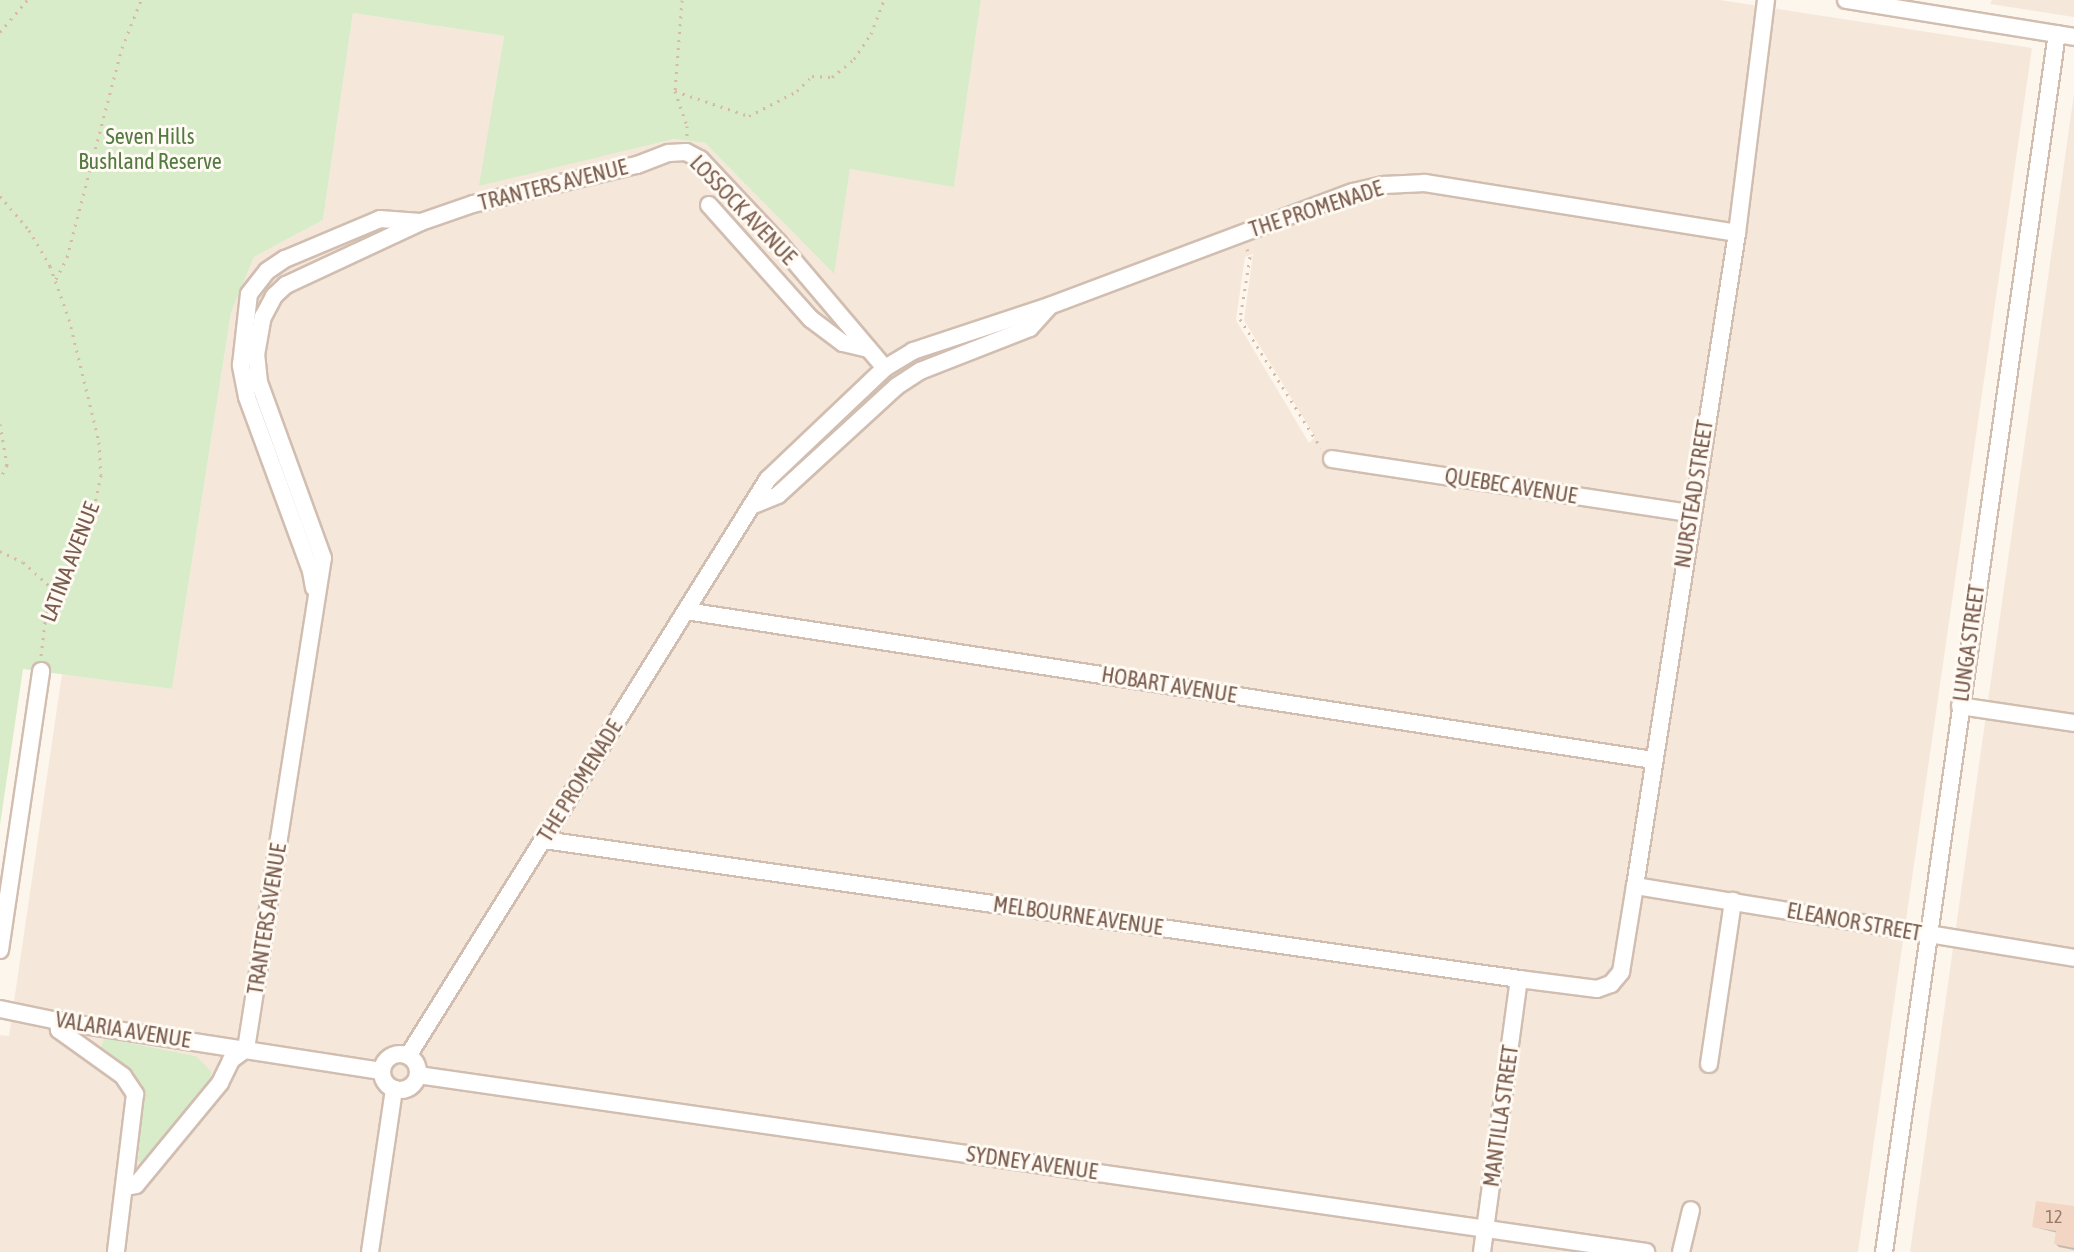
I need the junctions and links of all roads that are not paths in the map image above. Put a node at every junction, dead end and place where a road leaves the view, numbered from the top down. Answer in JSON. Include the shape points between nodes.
{"nodes":[{"id":1,"x":1766,"y":0,"type":"edge"},
{"id":2,"x":1846,"y":0,"type":"edge"},
{"id":3,"x":1885,"y":3,"type":"edge"},
{"id":4,"x":2066,"y":36,"type":"edge"},
{"id":5,"x":686,"y":152,"type":"joint"},
{"id":6,"x":709,"y":205,"type":"dead end"},
{"id":7,"x":421,"y":222,"type":"junction"},
{"id":8,"x":1737,"y":233,"type":"junction"},
{"id":9,"x":1049,"y":306,"type":"junction"},
{"id":10,"x":868,"y":349,"type":"junction"},
{"id":11,"x":885,"y":368,"type":"junction"},
{"id":12,"x":1332,"y":459,"type":"road end"},
{"id":13,"x":751,"y":506,"type":"junction"},
{"id":14,"x":1691,"y":513,"type":"junction"},
{"id":15,"x":316,"y":605,"type":"junction"},
{"id":16,"x":686,"y":611,"type":"junction"},
{"id":17,"x":41,"y":671,"type":"road end"},
{"id":18,"x":1960,"y":706,"type":"junction"},
{"id":19,"x":2074,"y":723,"type":"edge"},
{"id":20,"x":1653,"y":760,"type":"junction"},
{"id":21,"x":544,"y":840,"type":"junction"},
{"id":22,"x":1635,"y":886,"type":"junction"},
{"id":23,"x":1733,"y":901,"type":"junction"},
{"id":24,"x":1930,"y":935,"type":"junction"},
{"id":25,"x":0,"y":950,"type":"edge"},
{"id":26,"x":2074,"y":958,"type":"edge"},
{"id":27,"x":1519,"y":979,"type":"junction"},
{"id":28,"x":1611,"y":984,"type":"joint"},
{"id":29,"x":0,"y":1009,"type":"edge"},
{"id":30,"x":58,"y":1021,"type":"junction"},
{"id":31,"x":246,"y":1049,"type":"junction"},
{"id":32,"x":408,"y":1056,"type":"junction"},
{"id":33,"x":1709,"y":1064,"type":"dead end"},
{"id":34,"x":381,"y":1071,"type":"junction"},
{"id":35,"x":418,"y":1075,"type":"junction"},
{"id":36,"x":394,"y":1089,"type":"junction"},
{"id":37,"x":126,"y":1187,"type":"junction"},
{"id":38,"x":1691,"y":1210,"type":"dead end"},
{"id":39,"x":1485,"y":1229,"type":"junction"},
{"id":40,"x":116,"y":1252,"type":"edge"},
{"id":41,"x":370,"y":1252,"type":"edge"},
{"id":42,"x":1482,"y":1252,"type":"edge"},
{"id":43,"x":1646,"y":1252,"type":"edge"},
{"id":44,"x":1681,"y":1252,"type":"edge"},
{"id":45,"x":1884,"y":1252,"type":"edge"}],
"edges":[{"from":1,"to":8,"type":"street","name":"NURSTEAD STREET"},
{"from":2,"to":3,"type":"street"},
{"from":3,"to":4,"type":"street"},
{"from":4,"to":18,"type":"street","name":"LUNGA STREET"},
{"from":5,"to":7,"type":"street","name":"TRANTERS AVENUE","via":[[473,204]]},
{"from":5,"to":10,"type":"street","name":"LOSSOCK AVENUE","via":[[700,159],[778,242]]},
{"from":6,"to":10,"type":"street","name":"LOSSOCK AVENUE","via":[[811,319],[843,343]]},
{"from":7,"to":15,"type":"street","name":"TRANTERS AVENUE","via":[[286,285],[263,317],[256,355],[259,382],[323,558]]},
{"from":7,"to":15,"type":"street","name":"TRANTERS AVENUE","via":[[380,219],[285,259],[249,294],[241,365],[247,397],[311,571]]},
{"from":8,"to":9,"type":"street","name":"THE PROMENADE","via":[[1425,183],[1384,185],[1241,232]]},
{"from":8,"to":14,"type":"street","name":"NURSTEAD STREET"},
{"from":9,"to":11,"type":"street","name":"THE PROMENADE","via":[[937,340]]},
{"from":9,"to":13,"type":"street","name":"THE PROMENADE","via":[[1030,328],[920,371],[897,386],[778,495]]},
{"from":10,"to":11,"type":"street","name":"LOSSOCK AVENUE"},
{"from":11,"to":13,"type":"street","name":"THE PROMENADE","via":[[788,457]]},
{"from":12,"to":14,"type":"street","name":"QUEBEC AVENUE"},
{"from":13,"to":16,"type":"street","name":"THE PROMENADE"},
{"from":14,"to":20,"type":"street","name":"NURSTEAD STREET"},
{"from":15,"to":31,"type":"street","name":"TRANTERS AVENUE"},
{"from":16,"to":20,"type":"street","name":"HOBART AVENUE"},
{"from":16,"to":21,"type":"street","name":"THE PROMENADE"},
{"from":17,"to":25,"type":"street"},
{"from":18,"to":19,"type":"street"},
{"from":18,"to":24,"type":"street","name":"LUNGA STREET"},
{"from":20,"to":22,"type":"street","name":"NURSTEAD STREET"},
{"from":21,"to":27,"type":"street","name":"MELBOURNE AVENUE"},
{"from":21,"to":32,"type":"street","name":"THE PROMENADE"},
{"from":22,"to":23,"type":"street","name":"ELEANOR STREET"},
{"from":22,"to":28,"type":"street","name":"NURSTEAD STREET","via":[[1621,972]]},
{"from":23,"to":24,"type":"street","name":"ELEANOR STREET"},
{"from":23,"to":33,"type":"street"},
{"from":24,"to":26,"type":"street","name":"ELEANOR STREET"},
{"from":24,"to":45,"type":"street","name":"LUNGA STREET"},
{"from":27,"to":28,"type":"street","name":"MELBOURNE AVENUE","via":[[1597,989]]},
{"from":27,"to":39,"type":"street","name":"MANTILLA STREET"},
{"from":29,"to":30,"type":"street","name":"VALARIA AVENUE"},
{"from":30,"to":31,"type":"street","name":"VALARIA AVENUE"},
{"from":30,"to":37,"type":"street","via":[[59,1030],[123,1076],[135,1094]]},
{"from":31,"to":34,"type":"street"},
{"from":31,"to":37,"type":"street","name":"TRANTERS AVENUE","via":[[231,1060],[220,1083],[136,1185]]},
{"from":32,"to":34,"type":"street","via":[[391,1056]]},
{"from":32,"to":35,"type":"street"},
{"from":34,"to":36,"type":"street","via":[[384,1082]]},
{"from":35,"to":36,"type":"street","via":[[409,1088]]},
{"from":35,"to":39,"type":"street","name":"SYDNEY AVENUE"},
{"from":36,"to":41,"type":"street"},
{"from":37,"to":40,"type":"street"},
{"from":38,"to":44,"type":"street"},
{"from":39,"to":42,"type":"street","name":"MANTILLA STREET"},
{"from":39,"to":43,"type":"street","name":"SYDNEY AVENUE"}]}
